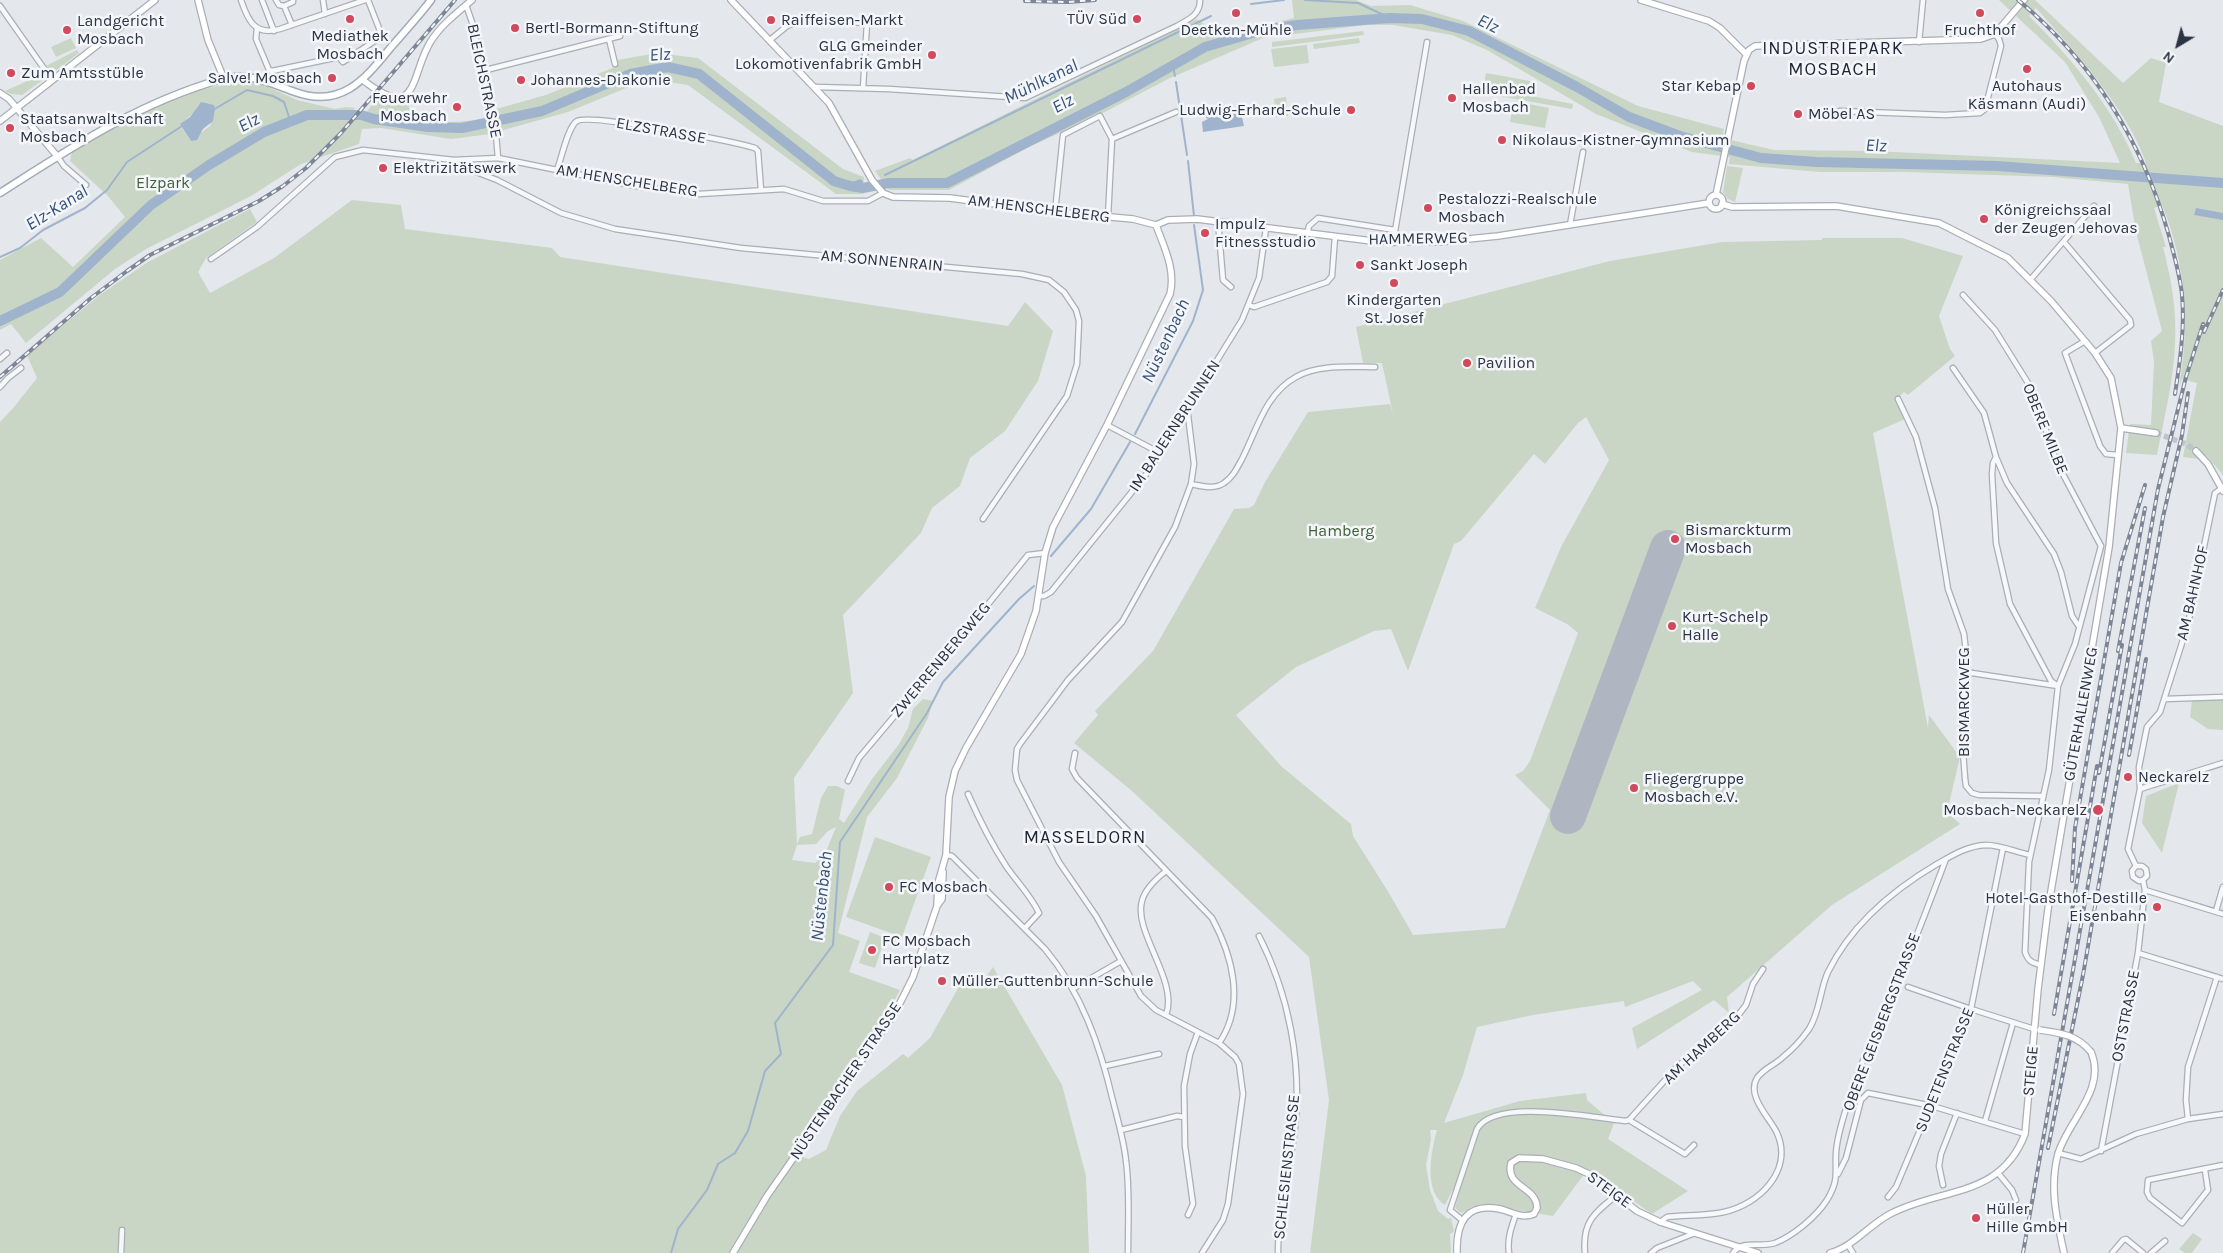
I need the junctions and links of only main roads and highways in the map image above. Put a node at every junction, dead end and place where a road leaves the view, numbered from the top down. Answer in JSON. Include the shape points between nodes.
{"nodes":[{"id":1,"x":431,"y":0,"type":"edge"},
{"id":2,"x":0,"y":193,"type":"edge"}],
"edges":[{"from":1,"to":2,"type":"main road","via":[[363,80],[341,94],[304,95],[262,79],[224,79],[148,105],[57,156]]}]}
